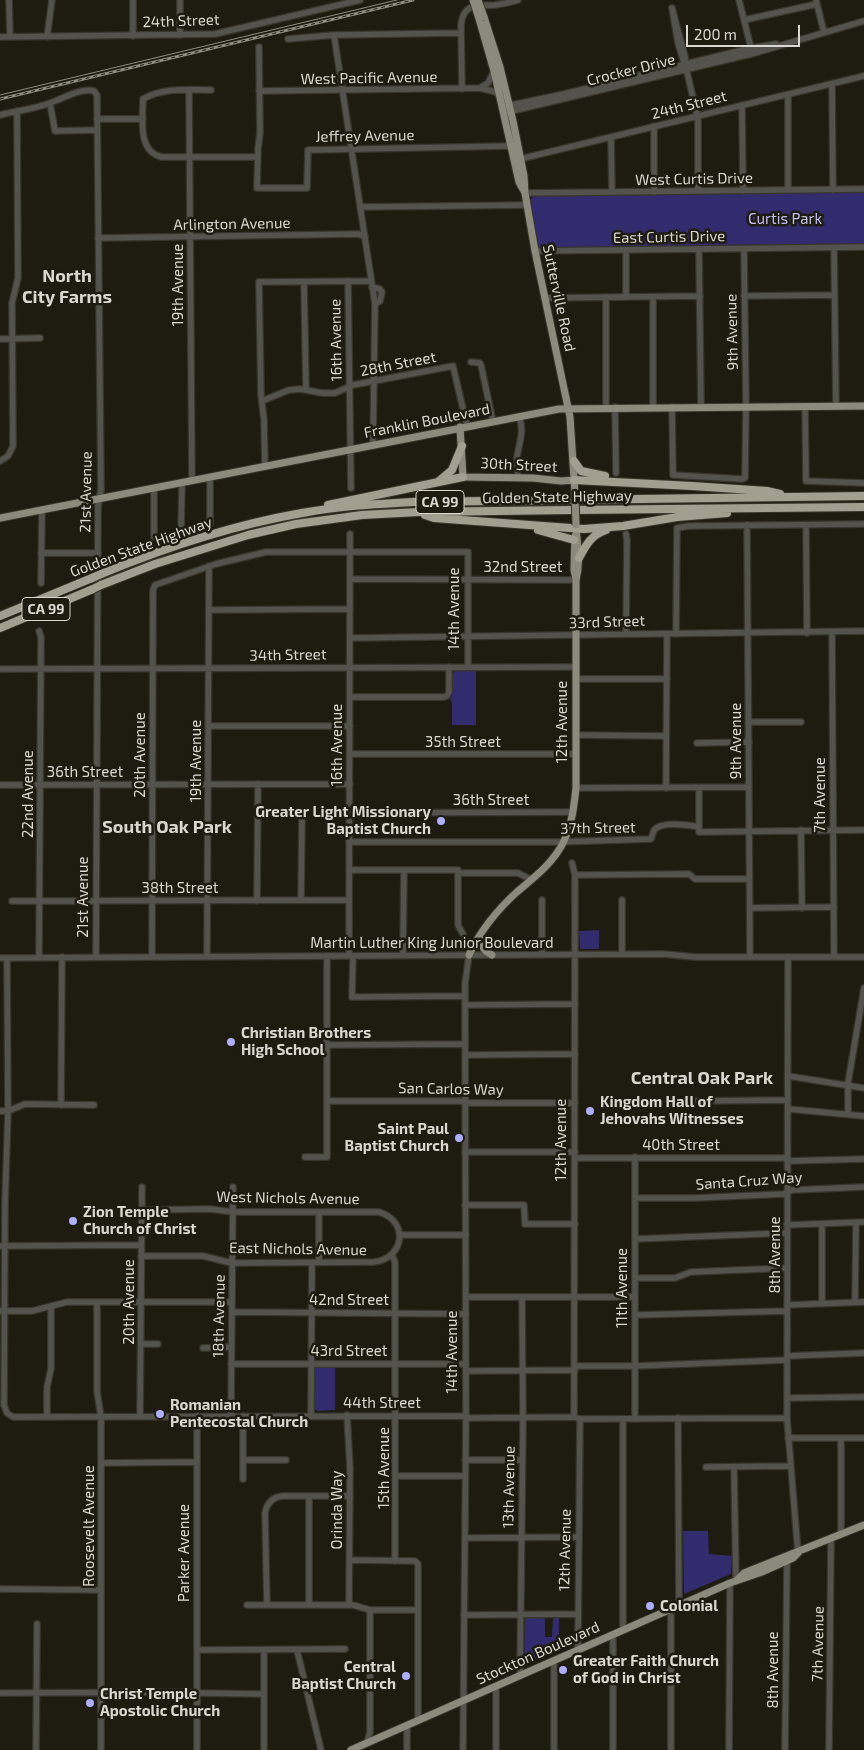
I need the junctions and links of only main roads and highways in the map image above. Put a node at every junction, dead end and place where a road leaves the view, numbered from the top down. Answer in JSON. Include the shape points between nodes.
{"nodes":[{"id":1,"x":473,"y":0,"type":"edge"},
{"id":2,"x":479,"y":2,"type":"edge"},
{"id":3,"x":482,"y":20,"type":"junction"},
{"id":4,"x":506,"y":109,"type":"junction"},
{"id":5,"x":510,"y":138,"type":"junction"},
{"id":6,"x":520,"y":159,"type":"junction"},
{"id":7,"x":525,"y":193,"type":"junction"},
{"id":8,"x":864,"y":406,"type":"edge"},
{"id":9,"x":568,"y":408,"type":"junction"},
{"id":10,"x":463,"y":427,"type":"junction"},
{"id":11,"x":462,"y":446,"type":"junction"},
{"id":12,"x":574,"y":462,"type":"junction"},
{"id":13,"x":463,"y":477,"type":"junction"},
{"id":14,"x":621,"y":481,"type":"junction"},
{"id":15,"x":437,"y":483,"type":"junction"},
{"id":16,"x":574,"y":483,"type":"junction"},
{"id":17,"x":789,"y":496,"type":"junction"},
{"id":18,"x":864,"y":496,"type":"edge"},
{"id":19,"x":774,"y":508,"type":"junction"},
{"id":20,"x":864,"y":508,"type":"edge"},
{"id":21,"x":418,"y":512,"type":"junction"},
{"id":22,"x":302,"y":513,"type":"junction"},
{"id":23,"x":0,"y":518,"type":"edge"},
{"id":24,"x":519,"y":525,"type":"junction"},
{"id":25,"x":576,"y":527,"type":"junction"},
{"id":26,"x":612,"y":528,"type":"junction"},
{"id":27,"x":574,"y":540,"type":"junction"},
{"id":28,"x":579,"y":558,"type":"junction"},
{"id":29,"x":576,"y":580,"type":"junction"},
{"id":30,"x":0,"y":616,"type":"edge"},
{"id":31,"x":0,"y":628,"type":"edge"},
{"id":32,"x":481,"y":934,"type":"junction"},
{"id":33,"x":492,"y":955,"type":"road end"},
{"id":34,"x":469,"y":956,"type":"road end"},
{"id":35,"x":864,"y":1525,"type":"edge"},
{"id":36,"x":798,"y":1553,"type":"junction"},
{"id":37,"x":733,"y":1582,"type":"junction"},
{"id":38,"x":351,"y":1750,"type":"edge"}],
"edges":[{"from":1,"to":3,"type":"main road","name":"Sutterville Road","bridge":true},
{"from":2,"to":3,"type":"main road","name":"Sutterville Road","bridge":true},
{"from":3,"to":4,"type":"main road","name":"Sutterville Road"},
{"from":3,"to":4,"type":"main road","name":"Sutterville Road","via":[[500,67]]},
{"from":4,"to":5,"type":"main road","name":"Sutterville Road"},
{"from":4,"to":6,"type":"main road","name":"Sutterville Road"},
{"from":5,"to":6,"type":"main road"},
{"from":5,"to":7,"type":"main road","name":"Sutterville Road","via":[[519,182]]},
{"from":6,"to":7,"type":"main road","name":"Sutterville Road"},
{"from":7,"to":9,"type":"main road","name":"Sutterville Road","via":[[534,251]]},
{"from":8,"to":9,"type":"main road","name":"Franklin Boulevard"},
{"from":9,"to":10,"type":"main road","name":"Franklin Boulevard"},
{"from":9,"to":12,"type":"main road","name":"12th Avenue"},
{"from":10,"to":11,"type":"main road"},
{"from":10,"to":23,"type":"main road","name":"Franklin Boulevard"},
{"from":11,"to":13,"type":"main road"},
{"from":11,"to":15,"type":"highway","via":[[452,470]]},
{"from":12,"to":14,"type":"highway","via":[[581,472]]},
{"from":12,"to":16,"type":"main road","name":"12th Avenue"},
{"from":13,"to":15,"type":"highway"},
{"from":13,"to":16,"type":"main road","name":"30th Street"},
{"from":14,"to":16,"type":"highway"},
{"from":14,"to":17,"type":"highway","via":[[766,491]]},
{"from":15,"to":22,"type":"highway"},
{"from":16,"to":25,"type":"main road","name":"12th Avenue","bridge":true},
{"from":17,"to":18,"type":"highway","name":"Golden State Highway","number":"CA 99"},
{"from":17,"to":22,"type":"highway","name":"Golden State Highway","number":"CA 99","via":[[413,502]]},
{"from":19,"to":20,"type":"highway","name":"Golden State Highway","number":"CA 99"},
{"from":19,"to":21,"type":"highway","name":"Golden State Highway","number":"CA 99"},
{"from":19,"to":26,"type":"highway","via":[[678,517]]},
{"from":21,"to":24,"type":"highway","via":[[434,518]]},
{"from":21,"to":31,"type":"highway","name":"Golden State Highway","number":"CA 99","bridge":true,"via":[[362,515],[296,524],[248,535],[156,564]]},
{"from":22,"to":30,"type":"highway","name":"Golden State Highway","number":"CA 99","bridge":true,"via":[[225,530],[178,545]]},
{"from":24,"to":25,"type":"highway"},
{"from":24,"to":27,"type":"highway"},
{"from":25,"to":26,"type":"highway"},
{"from":25,"to":27,"type":"main road","name":"12th Avenue"},
{"from":25,"to":28,"type":"main road","name":"12th Avenue"},
{"from":26,"to":28,"type":"highway","via":[[593,537]]},
{"from":27,"to":29,"type":"main road","name":"12th Avenue"},
{"from":28,"to":29,"type":"main road","name":"12th Avenue"},
{"from":29,"to":32,"type":"main road","name":"12th Avenue","via":[[576,788],[573,812],[564,841],[552,859],[502,906]]},
{"from":32,"to":33,"type":"main road","via":[[481,947]]},
{"from":32,"to":34,"type":"main road","name":"12th Avenue"},
{"from":35,"to":36,"type":"main road","name":"Stockton Boulevard"},
{"from":36,"to":37,"type":"main road","name":"Stockton Boulevard","via":[[793,1558]]},
{"from":36,"to":37,"type":"main road","name":"Stockton Boulevard","via":[[744,1573]]},
{"from":37,"to":38,"type":"main road","name":"Stockton Boulevard"}]}
